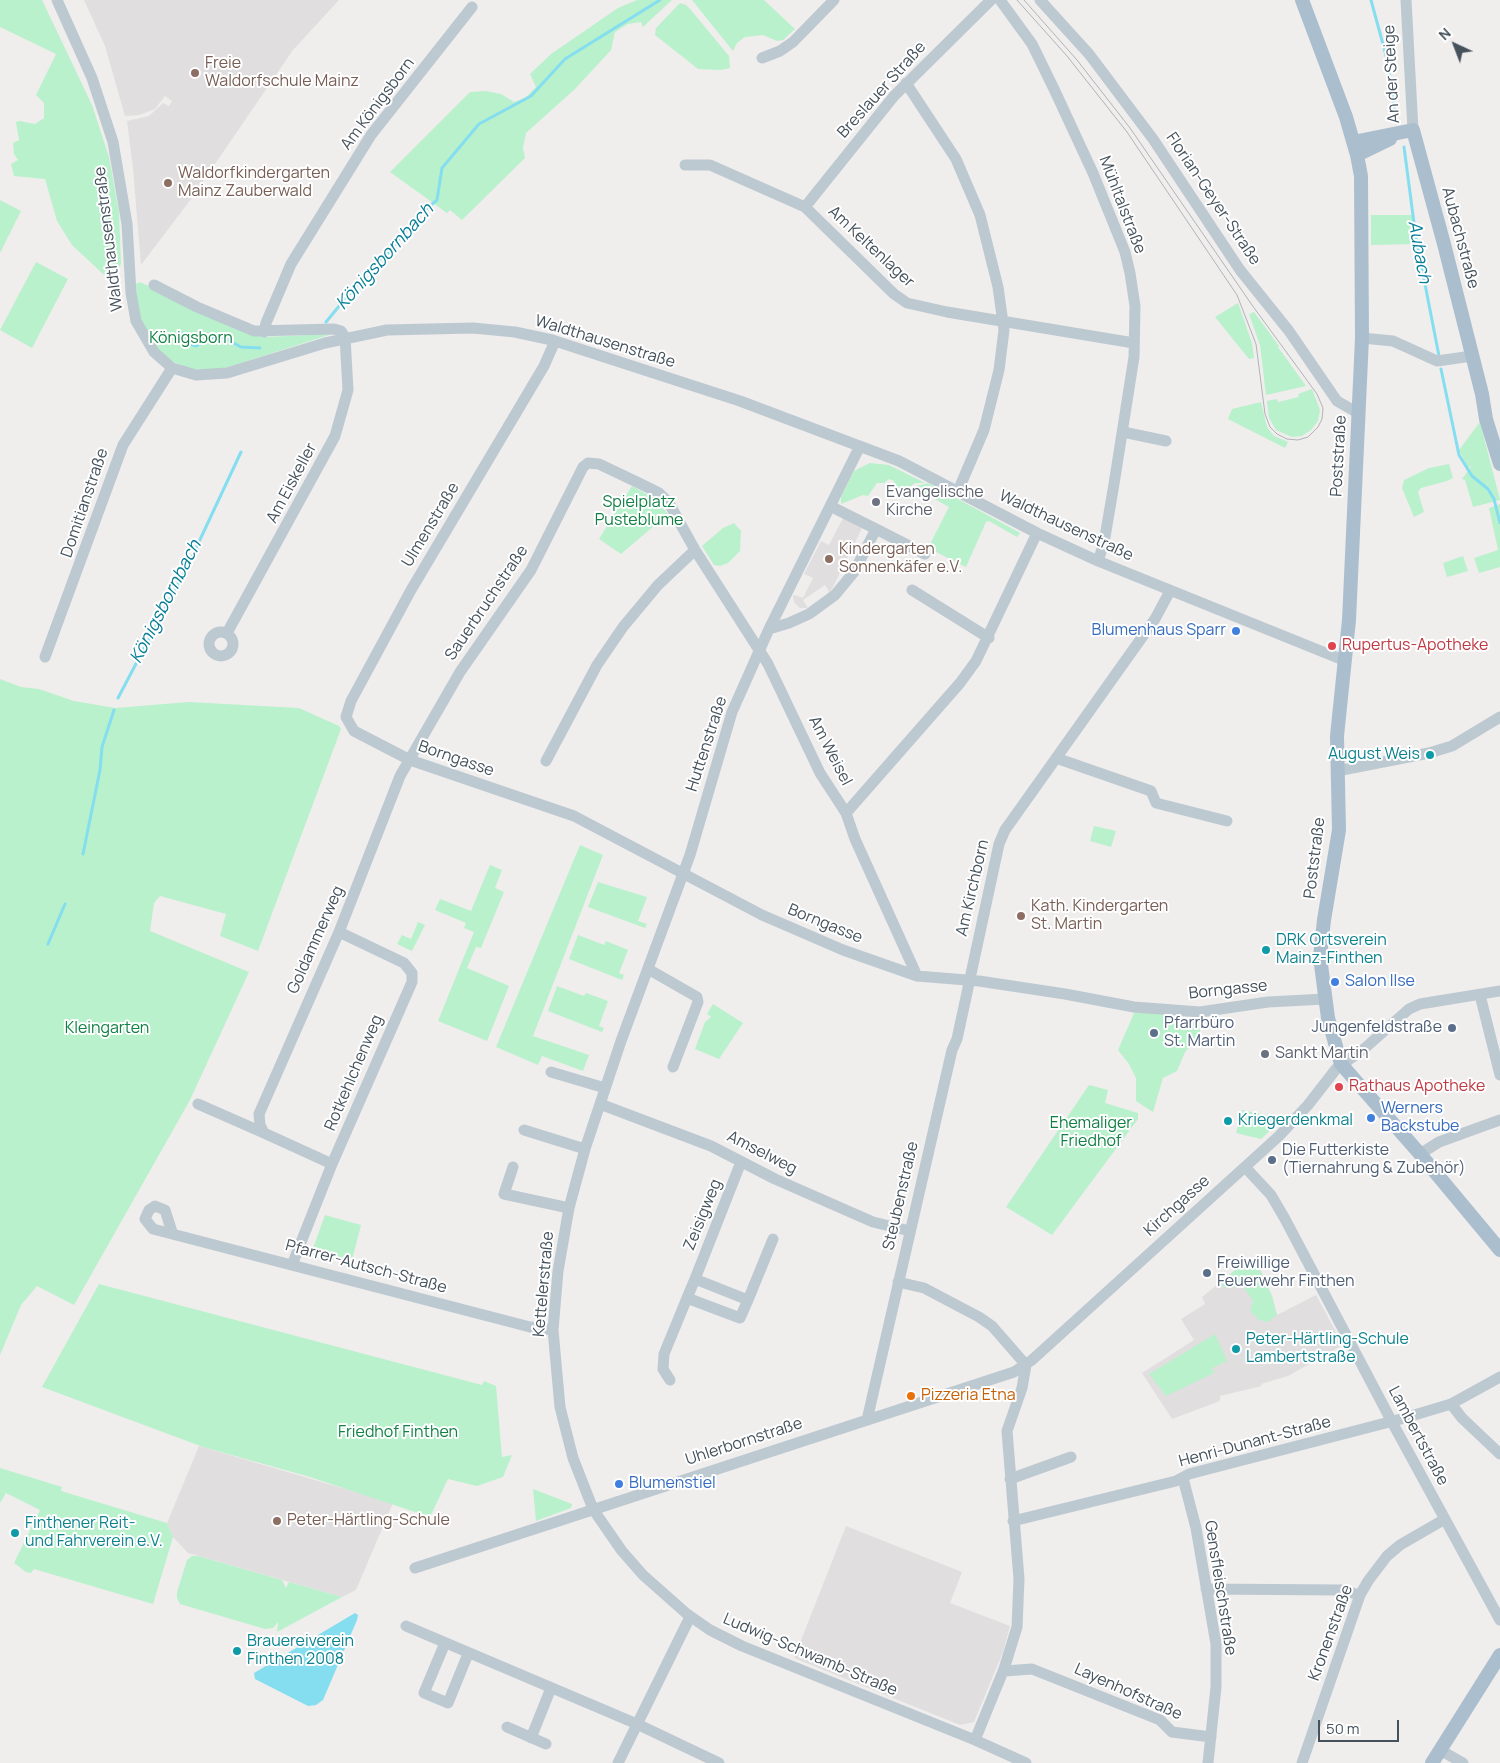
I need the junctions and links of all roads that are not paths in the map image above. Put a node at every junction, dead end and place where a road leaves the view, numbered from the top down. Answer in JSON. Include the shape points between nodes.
{"nodes":[{"id":1,"x":57,"y":0,"type":"edge"},
{"id":2,"x":834,"y":0,"type":"edge"},
{"id":3,"x":991,"y":0,"type":"edge"},
{"id":4,"x":1000,"y":0,"type":"edge"},
{"id":5,"x":1040,"y":0,"type":"edge"},
{"id":6,"x":1302,"y":0,"type":"edge"},
{"id":7,"x":1406,"y":0,"type":"edge"},
{"id":8,"x":472,"y":7,"type":"dead end"},
{"id":9,"x":762,"y":58,"type":"dead end"},
{"id":10,"x":906,"y":83,"type":"junction"},
{"id":11,"x":1413,"y":130,"type":"junction"},
{"id":12,"x":1355,"y":148,"type":"junction"},
{"id":13,"x":685,"y":165,"type":"dead end"},
{"id":14,"x":805,"y":207,"type":"junction"},
{"id":15,"x":154,"y":285,"type":"dead end"},
{"id":16,"x":1001,"y":321,"type":"junction"},
{"id":17,"x":264,"y":332,"type":"junction"},
{"id":18,"x":345,"y":337,"type":"junction"},
{"id":19,"x":1362,"y":338,"type":"junction"},
{"id":20,"x":555,"y":341,"type":"junction"},
{"id":21,"x":1134,"y":343,"type":"junction"},
{"id":22,"x":1472,"y":356,"type":"junction"},
{"id":23,"x":172,"y":368,"type":"junction"},
{"id":24,"x":1358,"y":413,"type":"junction"},
{"id":25,"x":1123,"y":432,"type":"junction"},
{"id":26,"x":1166,"y":441,"type":"dead end"},
{"id":27,"x":860,"y":446,"type":"junction"},
{"id":28,"x":588,"y":463,"type":"joint"},
{"id":29,"x":1500,"y":464,"type":"edge"},
{"id":30,"x":958,"y":491,"type":"junction"},
{"id":31,"x":830,"y":506,"type":"junction"},
{"id":32,"x":876,"y":530,"type":"junction"},
{"id":33,"x":1037,"y":533,"type":"junction"},
{"id":34,"x":695,"y":550,"type":"junction"},
{"id":35,"x":925,"y":554,"type":"dead end"},
{"id":36,"x":1098,"y":561,"type":"junction"},
{"id":37,"x":912,"y":590,"type":"dead end"},
{"id":38,"x":1170,"y":591,"type":"junction"},
{"id":39,"x":769,"y":629,"type":"junction"},
{"id":40,"x":227,"y":633,"type":"dead end"},
{"id":41,"x":990,"y":638,"type":"junction"},
{"id":42,"x":760,"y":650,"type":"junction"},
{"id":43,"x":45,"y":657,"type":"dead end"},
{"id":44,"x":1343,"y":660,"type":"junction"},
{"id":45,"x":1500,"y":717,"type":"edge"},
{"id":46,"x":350,"y":728,"type":"joint"},
{"id":47,"x":1056,"y":758,"type":"junction"},
{"id":48,"x":410,"y":760,"type":"junction"},
{"id":49,"x":546,"y":762,"type":"dead end"},
{"id":50,"x":1337,"y":772,"type":"junction"},
{"id":51,"x":846,"y":813,"type":"junction"},
{"id":52,"x":1227,"y":821,"type":"dead end"},
{"id":53,"x":683,"y":873,"type":"junction"},
{"id":54,"x":339,"y":932,"type":"junction"},
{"id":55,"x":648,"y":968,"type":"junction"},
{"id":56,"x":918,"y":976,"type":"junction"},
{"id":57,"x":969,"y":981,"type":"junction"},
{"id":58,"x":1500,"y":992,"type":"edge"},
{"id":59,"x":1480,"y":995,"type":"junction"},
{"id":60,"x":1325,"y":999,"type":"junction"},
{"id":61,"x":1341,"y":1064,"type":"junction"},
{"id":62,"x":673,"y":1067,"type":"dead end"},
{"id":63,"x":552,"y":1072,"type":"dead end"},
{"id":64,"x":1500,"y":1075,"type":"edge"},
{"id":65,"x":605,"y":1088,"type":"junction"},
{"id":66,"x":198,"y":1104,"type":"dead end"},
{"id":67,"x":600,"y":1104,"type":"junction"},
{"id":68,"x":1500,"y":1120,"type":"edge"},
{"id":69,"x":524,"y":1130,"type":"dead end"},
{"id":70,"x":264,"y":1133,"type":"junction"},
{"id":71,"x":585,"y":1149,"type":"junction"},
{"id":72,"x":1420,"y":1154,"type":"junction"},
{"id":73,"x":741,"y":1162,"type":"junction"},
{"id":74,"x":332,"y":1164,"type":"junction"},
{"id":75,"x":513,"y":1167,"type":"dead end"},
{"id":76,"x":1245,"y":1167,"type":"junction"},
{"id":77,"x":569,"y":1208,"type":"junction"},
{"id":78,"x":172,"y":1232,"type":"dead end"},
{"id":79,"x":910,"y":1232,"type":"junction"},
{"id":80,"x":773,"y":1239,"type":"dead end"},
{"id":81,"x":1500,"y":1250,"type":"edge"},
{"id":82,"x":292,"y":1265,"type":"junction"},
{"id":83,"x":695,"y":1279,"type":"junction"},
{"id":84,"x":898,"y":1282,"type":"junction"},
{"id":85,"x":687,"y":1298,"type":"junction"},
{"id":86,"x":748,"y":1300,"type":"junction"},
{"id":87,"x":553,"y":1330,"type":"junction"},
{"id":88,"x":1026,"y":1365,"type":"junction"},
{"id":89,"x":1500,"y":1378,"type":"edge"},
{"id":90,"x":670,"y":1380,"type":"dead end"},
{"id":91,"x":1451,"y":1404,"type":"junction"},
{"id":92,"x":866,"y":1420,"type":"junction"},
{"id":93,"x":1392,"y":1422,"type":"junction"},
{"id":94,"x":1500,"y":1454,"type":"edge"},
{"id":95,"x":1071,"y":1457,"type":"dead end"},
{"id":96,"x":1184,"y":1478,"type":"junction"},
{"id":97,"x":1010,"y":1479,"type":"junction"},
{"id":98,"x":593,"y":1509,"type":"junction"},
{"id":99,"x":1445,"y":1519,"type":"junction"},
{"id":100,"x":1013,"y":1521,"type":"junction"},
{"id":101,"x":415,"y":1568,"type":"dead end"},
{"id":102,"x":1206,"y":1589,"type":"junction"},
{"id":103,"x":1360,"y":1595,"type":"junction"},
{"id":104,"x":690,"y":1617,"type":"junction"},
{"id":105,"x":1500,"y":1620,"type":"edge"},
{"id":106,"x":406,"y":1626,"type":"dead end"},
{"id":107,"x":445,"y":1643,"type":"junction"},
{"id":108,"x":468,"y":1654,"type":"junction"},
{"id":109,"x":1500,"y":1655,"type":"edge"},
{"id":110,"x":1004,"y":1671,"type":"junction"},
{"id":111,"x":551,"y":1688,"type":"junction"},
{"id":112,"x":637,"y":1724,"type":"junction"},
{"id":113,"x":507,"y":1727,"type":"dead end"},
{"id":114,"x":1212,"y":1737,"type":"junction"},
{"id":115,"x":531,"y":1738,"type":"junction"},
{"id":116,"x":975,"y":1740,"type":"junction"},
{"id":117,"x":546,"y":1744,"type":"dead end"},
{"id":118,"x":1440,"y":1750,"type":"junction"},
{"id":119,"x":1013,"y":1760,"type":"edge"},
{"id":120,"x":618,"y":1763,"type":"edge"},
{"id":121,"x":719,"y":1763,"type":"edge"},
{"id":122,"x":1026,"y":1763,"type":"edge"},
{"id":123,"x":1208,"y":1763,"type":"edge"},
{"id":124,"x":1302,"y":1763,"type":"edge"},
{"id":125,"x":1432,"y":1763,"type":"edge"},
{"id":126,"x":1463,"y":1763,"type":"edge"}],
"edges":[{"from":1,"to":23,"type":"street","name":"Waldthausenstraße","via":[[92,78],[114,142],[127,224],[130,293],[136,321],[154,352]]},
{"from":2,"to":9,"type":"street","via":[[794,42]]},
{"from":3,"to":10,"type":"street","name":"Breslauer Straße"},
{"from":4,"to":21,"type":"street","name":"Mühltalstraße","via":[[1032,44],[1093,173],[1125,252],[1135,306]]},
{"from":5,"to":24,"type":"street","name":"Florian-Geyer-Straße","via":[[1089,54],[1154,139],[1240,270],[1337,401]]},
{"from":6,"to":12,"type":"main road","name":"Poststraße"},
{"from":7,"to":11,"type":"street","name":"An der Steige"},
{"from":8,"to":17,"type":"street","name":"Am Königsborn","via":[[371,135],[291,264]]},
{"from":10,"to":14,"type":"street","name":"Breslauer Straße"},
{"from":10,"to":16,"type":"street","via":[[956,159],[980,215],[998,287]]},
{"from":11,"to":12,"type":"main road","name":"An der Steige"},
{"from":11,"to":22,"type":"main road","name":"Aubachstraße"},
{"from":12,"to":19,"type":"main road","name":"Poststraße","via":[[1361,176]]},
{"from":13,"to":14,"type":"street","name":"Am Keltenlager","via":[[710,165]]},
{"from":14,"to":16,"type":"street","name":"Am Keltenlager","via":[[900,299],[914,305]]},
{"from":15,"to":17,"type":"street","via":[[242,326]]},
{"from":16,"to":21,"type":"street","name":"Am Keltenlager"},
{"from":16,"to":30,"type":"street","via":[[1004,330],[992,403],[978,448]]},
{"from":17,"to":18,"type":"street","via":[[334,329]]},
{"from":18,"to":20,"type":"street","name":"Waldthausenstraße","via":[[387,330],[455,327],[515,332]]},
{"from":18,"to":23,"type":"street","name":"Waldthausenstraße","via":[[227,373],[196,375]]},
{"from":18,"to":40,"type":"street","name":"Am Eiskeller","via":[[348,390],[335,436]]},
{"from":19,"to":22,"type":"street","via":[[1393,341],[1437,361]]},
{"from":19,"to":24,"type":"main road","name":"Poststraße"},
{"from":20,"to":27,"type":"street","name":"Waldthausenstraße","via":[[694,386]]},
{"from":20,"to":46,"type":"street","name":"Ulmenstraße","via":[[539,374],[411,590],[354,696],[346,717]]},
{"from":21,"to":25,"type":"street","name":"Mühltalstraße"},
{"from":22,"to":29,"type":"main road","name":"Aubachstraße"},
{"from":23,"to":43,"type":"street","name":"Domitianstraße","via":[[123,445]]},
{"from":24,"to":44,"type":"main road","name":"Poststraße","via":[[1349,620]]},
{"from":25,"to":26,"type":"street"},
{"from":25,"to":36,"type":"street","name":"Mühltalstraße"},
{"from":27,"to":30,"type":"street","name":"Waldthausenstraße","via":[[899,461]]},
{"from":27,"to":31,"type":"street","name":"Huttenstraße"},
{"from":28,"to":34,"type":"street","name":"Am Weisel","via":[[599,464],[664,497]]},
{"from":28,"to":48,"type":"street","name":"Sauerbruchstraße","via":[[531,570],[460,672]]},
{"from":30,"to":33,"type":"street","name":"Waldthausenstraße"},
{"from":31,"to":32,"type":"street"},
{"from":31,"to":39,"type":"street","name":"Huttenstraße"},
{"from":32,"to":35,"type":"street"},
{"from":32,"to":39,"type":"street","via":[[854,572],[835,594],[809,614]]},
{"from":33,"to":36,"type":"street","name":"Waldthausenstraße"},
{"from":33,"to":41,"type":"street"},
{"from":34,"to":42,"type":"street","name":"Am Weisel"},
{"from":34,"to":49,"type":"street","via":[[652,592],[623,627],[597,665]]},
{"from":36,"to":38,"type":"street","name":"Waldthausenstraße"},
{"from":37,"to":41,"type":"street"},
{"from":38,"to":44,"type":"street","name":"Waldthausenstraße"},
{"from":38,"to":47,"type":"street","name":"Am Kirchborn","via":[[1154,619]]},
{"from":39,"to":42,"type":"street","name":"Huttenstraße"},
{"from":41,"to":51,"type":"street","via":[[960,683]]},
{"from":42,"to":51,"type":"street","name":"Am Weisel","via":[[820,773]]},
{"from":42,"to":53,"type":"street","name":"Huttenstraße","via":[[721,744]]},
{"from":44,"to":50,"type":"main road","name":"Poststraße"},
{"from":45,"to":50,"type":"street","via":[[1452,746]]},
{"from":46,"to":48,"type":"street","name":"Borngasse"},
{"from":47,"to":52,"type":"street","via":[[1151,790],[1156,803]]},
{"from":47,"to":57,"type":"street","name":"Am Kirchborn","via":[[1002,836]]},
{"from":48,"to":53,"type":"street","name":"Borngasse","via":[[574,816]]},
{"from":48,"to":54,"type":"street","name":"Goldammerweg","via":[[400,776]]},
{"from":50,"to":60,"type":"main road","name":"Poststraße","via":[[1339,830],[1320,957]]},
{"from":51,"to":56,"type":"street","name":"Am Weisel","via":[[855,840]]},
{"from":53,"to":55,"type":"street","name":"Kettelerstraße"},
{"from":53,"to":56,"type":"street","name":"Borngasse","via":[[802,933]]},
{"from":54,"to":70,"type":"street","name":"Goldammerweg","via":[[259,1114]]},
{"from":54,"to":74,"type":"street","name":"Rotkehlchenweg","via":[[404,963],[412,977]]},
{"from":55,"to":62,"type":"street","via":[[697,998]]},
{"from":55,"to":65,"type":"street","name":"Kettelerstraße"},
{"from":56,"to":57,"type":"street","name":"Borngasse"},
{"from":57,"to":60,"type":"street","name":"Borngasse","via":[[1134,1007],[1200,1012],[1268,1002]]},
{"from":57,"to":79,"type":"street","name":"Steubenstraße"},
{"from":58,"to":59,"type":"street"},
{"from":59,"to":61,"type":"street","via":[[1420,1004],[1409,1009],[1365,1048]]},
{"from":59,"to":64,"type":"street"},
{"from":60,"to":61,"type":"main road","name":"Poststraße","via":[[1331,1036]]},
{"from":61,"to":72,"type":"main road","name":"Poststraße"},
{"from":61,"to":76,"type":"street","name":"Kirchgasse","via":[[1292,1122]]},
{"from":63,"to":65,"type":"street"},
{"from":65,"to":67,"type":"street","name":"Kettelerstraße"},
{"from":66,"to":70,"type":"street"},
{"from":67,"to":71,"type":"street","name":"Kettelerstraße"},
{"from":67,"to":73,"type":"street","name":"Amselweg","via":[[711,1146]]},
{"from":68,"to":72,"type":"street","via":[[1439,1142]]},
{"from":69,"to":71,"type":"street"},
{"from":70,"to":74,"type":"street"},
{"from":71,"to":77,"type":"street","name":"Kettelerstraße"},
{"from":72,"to":81,"type":"main road","name":"Poststraße"},
{"from":73,"to":79,"type":"street","name":"Amselweg","via":[[873,1222]]},
{"from":73,"to":83,"type":"street","name":"Zeisigweg"},
{"from":74,"to":82,"type":"street","name":"Rotkehlchenweg"},
{"from":75,"to":77,"type":"street","via":[[504,1194]]},
{"from":76,"to":88,"type":"street","name":"Kirchgasse"},
{"from":76,"to":93,"type":"street","name":"Lambertstraße","via":[[1272,1195]]},
{"from":77,"to":87,"type":"street","name":"Kettelerstraße","via":[[558,1271]]},
{"from":78,"to":82,"type":"street","name":"Pfarrer-Autsch-Straße"},
{"from":79,"to":84,"type":"street","name":"Steubenstraße"},
{"from":80,"to":86,"type":"street"},
{"from":82,"to":87,"type":"street","name":"Pfarrer-Autsch-Straße","via":[[530,1327]]},
{"from":83,"to":85,"type":"street","name":"Zeisigweg"},
{"from":83,"to":86,"type":"street"},
{"from":84,"to":88,"type":"street","via":[[924,1288],[979,1317],[992,1326]]},
{"from":84,"to":92,"type":"street","name":"Steubenstraße"},
{"from":85,"to":86,"type":"street","via":[[740,1318]]},
{"from":85,"to":90,"type":"street","name":"Zeisigweg","via":[[664,1354],[663,1369]]},
{"from":87,"to":98,"type":"street","name":"Kettelerstraße","via":[[562,1416],[573,1458]]},
{"from":88,"to":92,"type":"street","name":"Uhlerbornstraße"},
{"from":88,"to":97,"type":"street","via":[[1022,1388],[1007,1431]]},
{"from":89,"to":91,"type":"street","name":"Henri-Dunant-Straße"},
{"from":91,"to":93,"type":"street","name":"Henri-Dunant-Straße"},
{"from":91,"to":94,"type":"street"},
{"from":92,"to":98,"type":"street","name":"Uhlerbornstraße"},
{"from":93,"to":96,"type":"street","name":"Henri-Dunant-Straße","via":[[1189,1474]]},
{"from":93,"to":99,"type":"street","name":"Lambertstraße"},
{"from":95,"to":97,"type":"street"},
{"from":96,"to":100,"type":"street","name":"Henri-Dunant-Straße"},
{"from":96,"to":102,"type":"street","name":"Gensfleischstraße"},
{"from":97,"to":100,"type":"street"},
{"from":98,"to":101,"type":"street","name":"Uhlerbornstraße"},
{"from":98,"to":104,"type":"street","name":"Ludwig-Schwamb-Straße","via":[[642,1575]]},
{"from":99,"to":103,"type":"street","name":"Kronenstraße","via":[[1387,1556]]},
{"from":99,"to":105,"type":"street","name":"Lambertstraße"},
{"from":100,"to":110,"type":"street","via":[[1019,1610]]},
{"from":102,"to":103,"type":"street","via":[[1341,1590]]},
{"from":102,"to":114,"type":"street","name":"Gensfleischstraße","via":[[1216,1644]]},
{"from":103,"to":124,"type":"street","name":"Kronenstraße"},
{"from":104,"to":112,"type":"street"},
{"from":104,"to":116,"type":"street","name":"Ludwig-Schwamb-Straße","via":[[742,1646]]},
{"from":106,"to":107,"type":"street"},
{"from":107,"to":108,"type":"street"},
{"from":107,"to":108,"type":"street","via":[[424,1693],[448,1703]]},
{"from":108,"to":111,"type":"street"},
{"from":109,"to":118,"type":"main road"},
{"from":110,"to":114,"type":"street","name":"Layenhofstraße","via":[[1032,1669],[1160,1720],[1172,1732]]},
{"from":110,"to":116,"type":"street"},
{"from":111,"to":112,"type":"street"},
{"from":111,"to":115,"type":"street"},
{"from":112,"to":120,"type":"street"},
{"from":112,"to":121,"type":"street"},
{"from":113,"to":115,"type":"street"},
{"from":114,"to":123,"type":"street","name":"Gensfleischstraße"},
{"from":115,"to":117,"type":"street"},
{"from":116,"to":119,"type":"street","name":"Ludwig-Schwamb-Straße"},
{"from":118,"to":125,"type":"main road"},
{"from":118,"to":126,"type":"street"},
{"from":119,"to":122,"type":"street","name":"Ludwig-Schwamb-Straße"}]}
